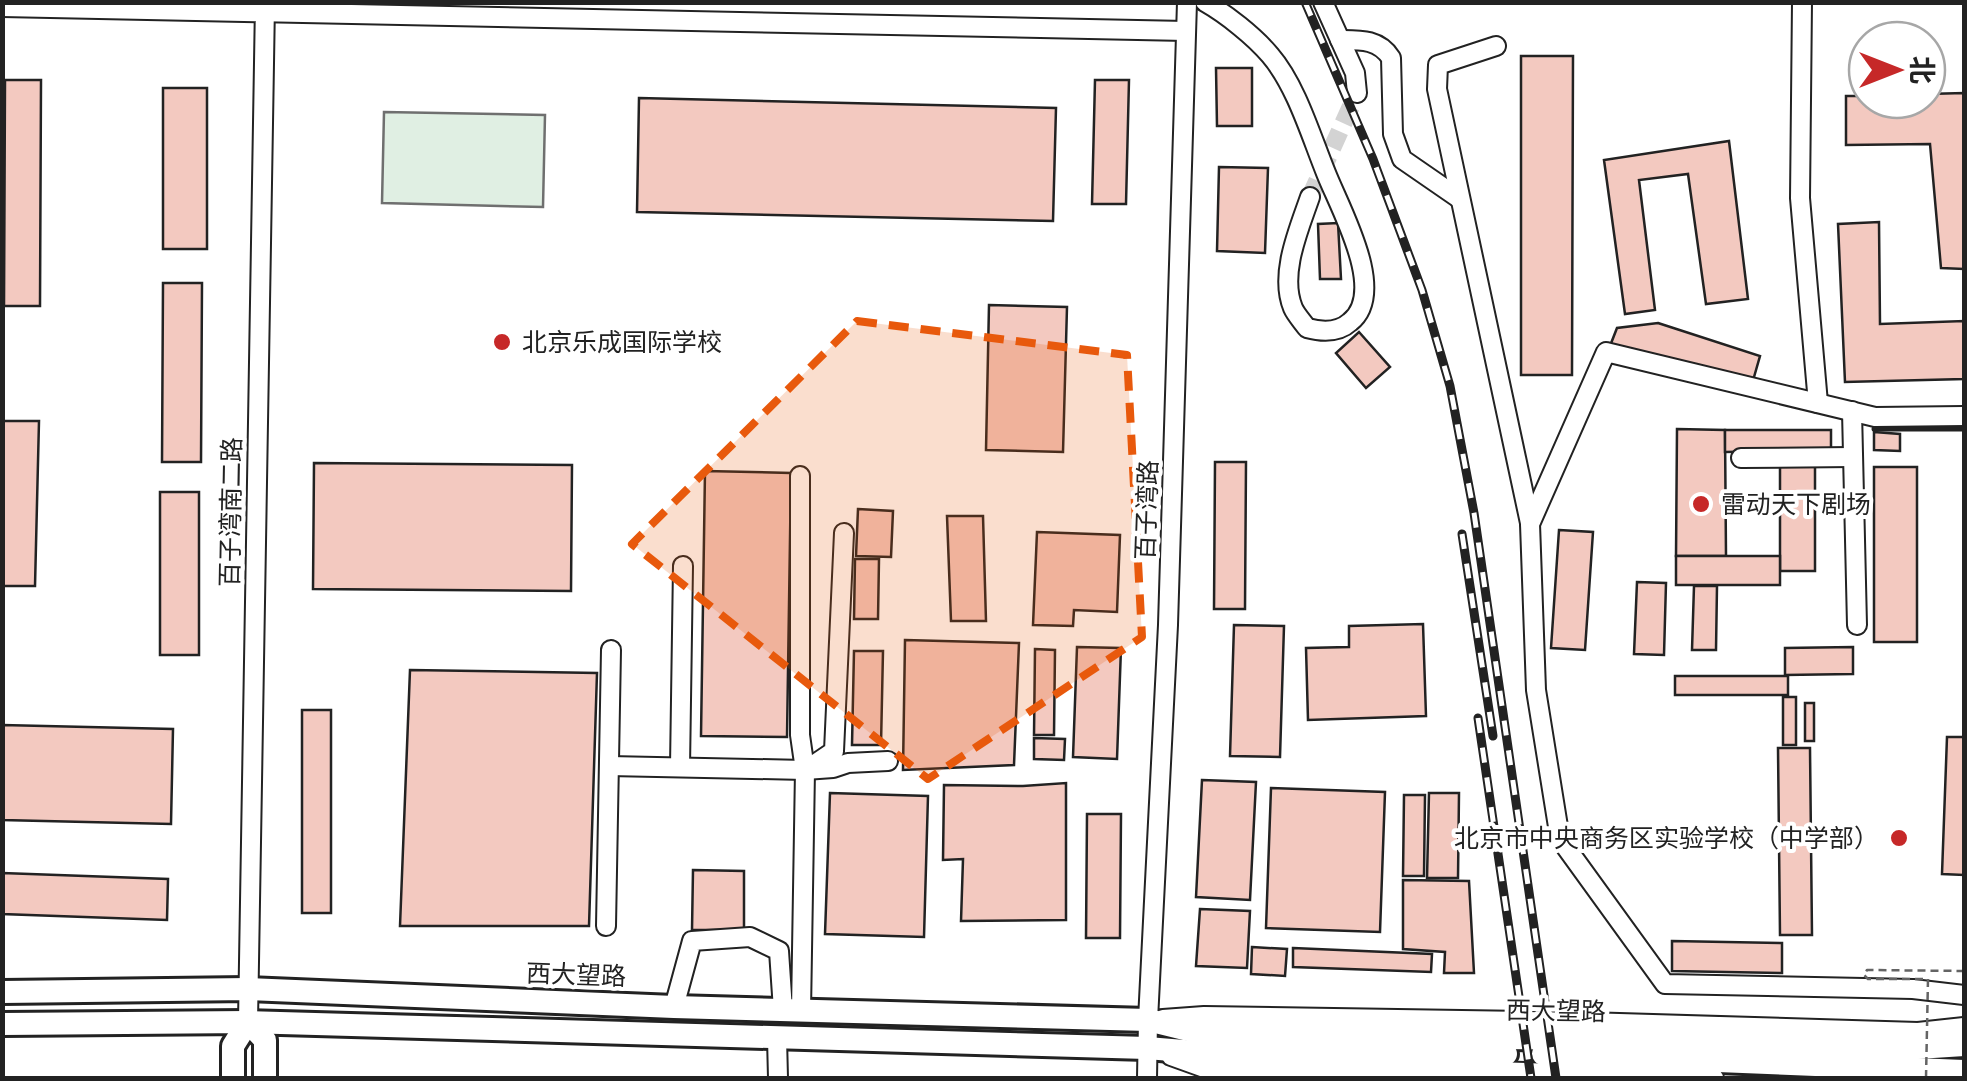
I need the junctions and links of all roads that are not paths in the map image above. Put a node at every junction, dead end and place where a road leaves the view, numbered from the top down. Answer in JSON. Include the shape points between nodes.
{"nodes":[{"id":1,"x":752,"y":2,"type":"edge"},
{"id":2,"x":1187,"y":2,"type":"edge"},
{"id":3,"x":1204,"y":2,"type":"edge"},
{"id":4,"x":1323,"y":2,"type":"edge"},
{"id":5,"x":1802,"y":2,"type":"edge"},
{"id":6,"x":2,"y":6,"type":"edge"},
{"id":7,"x":264,"y":8,"type":"edge"},
{"id":8,"x":752,"y":22,"type":"junction"},
{"id":9,"x":1186,"y":31,"type":"junction"},
{"id":10,"x":1340,"y":40,"type":"junction"},
{"id":11,"x":1496,"y":46,"type":"dead end"},
{"id":12,"x":1357,"y":93,"type":"tunnel mouth"},
{"id":13,"x":1310,"y":197,"type":"tunnel mouth"},
{"id":14,"x":1460,"y":198,"type":"junction"},
{"id":15,"x":1818,"y":403,"type":"junction"},
{"id":16,"x":1852,"y":411,"type":"junction"},
{"id":17,"x":1964,"y":416,"type":"edge"},
{"id":18,"x":1853,"y":457,"type":"junction"},
{"id":19,"x":1741,"y":458,"type":"dead end"},
{"id":20,"x":800,"y":476,"type":"dead end"},
{"id":21,"x":1530,"y":524,"type":"junction"},
{"id":22,"x":844,"y":534,"type":"dead end"},
{"id":23,"x":683,"y":566,"type":"dead end"},
{"id":24,"x":1856,"y":625,"type":"dead end"},
{"id":25,"x":611,"y":650,"type":"dead end"},
{"id":26,"x":888,"y":761,"type":"dead end"},
{"id":27,"x":609,"y":766,"type":"junction"},
{"id":28,"x":680,"y":768,"type":"junction"},
{"id":29,"x":806,"y":770,"type":"junction"},
{"id":30,"x":606,"y":926,"type":"dead end"},
{"id":31,"x":249,"y":989,"type":"junction"},
{"id":32,"x":2,"y":992,"type":"edge"},
{"id":33,"x":1964,"y":995,"type":"edge"},
{"id":34,"x":674,"y":1007,"type":"junction"},
{"id":35,"x":792,"y":1010,"type":"junction"},
{"id":36,"x":1148,"y":1020,"type":"junction"},
{"id":37,"x":248,"y":1022,"type":"junction"},
{"id":38,"x":2,"y":1024,"type":"edge"},
{"id":39,"x":1964,"y":1027,"type":"edge"},
{"id":40,"x":777,"y":1038,"type":"junction"},
{"id":41,"x":1964,"y":1046,"type":"edge"},
{"id":42,"x":1147,"y":1048,"type":"junction"},
{"id":43,"x":1964,"y":1070,"type":"edge"},
{"id":44,"x":233,"y":1078,"type":"edge"},
{"id":45,"x":265,"y":1078,"type":"edge"},
{"id":46,"x":778,"y":1078,"type":"edge"},
{"id":47,"x":1148,"y":1078,"type":"edge"},
{"id":48,"x":1714,"y":1078,"type":"edge"}],
"edges":[{"from":1,"to":8,"type":"street"},
{"from":2,"to":9,"type":"street","name":"百子湾路"},
{"from":3,"to":13,"type":"street","via":[[1271,56],[1293,92],[1362,263],[1366,294],[1360,315],[1346,327],[1323,332],[1307,328],[1293,308],[1289,284],[1290,256]]},
{"from":4,"to":10,"type":"street"},
{"from":5,"to":15,"type":"street","via":[[1800,198]]},
{"from":6,"to":7,"type":"street"},
{"from":7,"to":8,"type":"street"},
{"from":7,"to":31,"type":"street","name":"百子湾南二路"},
{"from":8,"to":9,"type":"street"},
{"from":9,"to":36,"type":"street","name":"百子湾路"},
{"from":10,"to":12,"type":"street"},
{"from":10,"to":14,"type":"street","via":[[1385,48],[1402,158]]},
{"from":11,"to":14,"type":"street","via":[[1438,64],[1437,89]]},
{"from":14,"to":21,"type":"street"},
{"from":15,"to":16,"type":"street"},
{"from":15,"to":21,"type":"street","via":[[1606,352]]},
{"from":16,"to":17,"type":"street"},
{"from":16,"to":18,"type":"street"},
{"from":18,"to":19,"type":"street"},
{"from":18,"to":24,"type":"street"},
{"from":20,"to":29,"type":"street","via":[[800,735]]},
{"from":21,"to":33,"type":"street","via":[[1536,690],[1560,838],[1665,984]]},
{"from":22,"to":29,"type":"street","via":[[834,751]]},
{"from":23,"to":28,"type":"street"},
{"from":25,"to":27,"type":"street"},
{"from":26,"to":29,"type":"street"},
{"from":27,"to":28,"type":"street"},
{"from":27,"to":30,"type":"street"},
{"from":28,"to":29,"type":"street"},
{"from":29,"to":35,"type":"street"},
{"from":31,"to":32,"type":"main road","name":"西大望路"},
{"from":31,"to":34,"type":"main road","name":"西大望路"},
{"from":31,"to":37,"type":"street","name":"百子湾南二路"},
{"from":34,"to":35,"type":"main road","name":"西大望路"},
{"from":34,"to":35,"type":"street","via":[[692,941],[750,938],[779,950]]},
{"from":35,"to":36,"type":"main road","name":"西大望路"},
{"from":36,"to":39,"type":"street","name":"西大望路","via":[[1243,1016],[1918,1032]]},
{"from":36,"to":41,"type":"main road","name":"西大望路","via":[[1209,1035]]},
{"from":36,"to":42,"type":"street","name":"百子湾路"},
{"from":37,"to":38,"type":"main road","name":"西大望路"},
{"from":37,"to":40,"type":"main road","name":"西大望路"},
{"from":37,"to":44,"type":"main road","via":[[233,1046]]},
{"from":37,"to":45,"type":"main road","via":[[265,1040]]},
{"from":40,"to":42,"type":"main road","name":"西大望路"},
{"from":40,"to":46,"type":"street"},
{"from":42,"to":43,"type":"main road","name":"西大望路"},
{"from":42,"to":47,"type":"street"},
{"from":42,"to":48,"type":"street","name":"西大望路","via":[[1210,1070]]}]}
